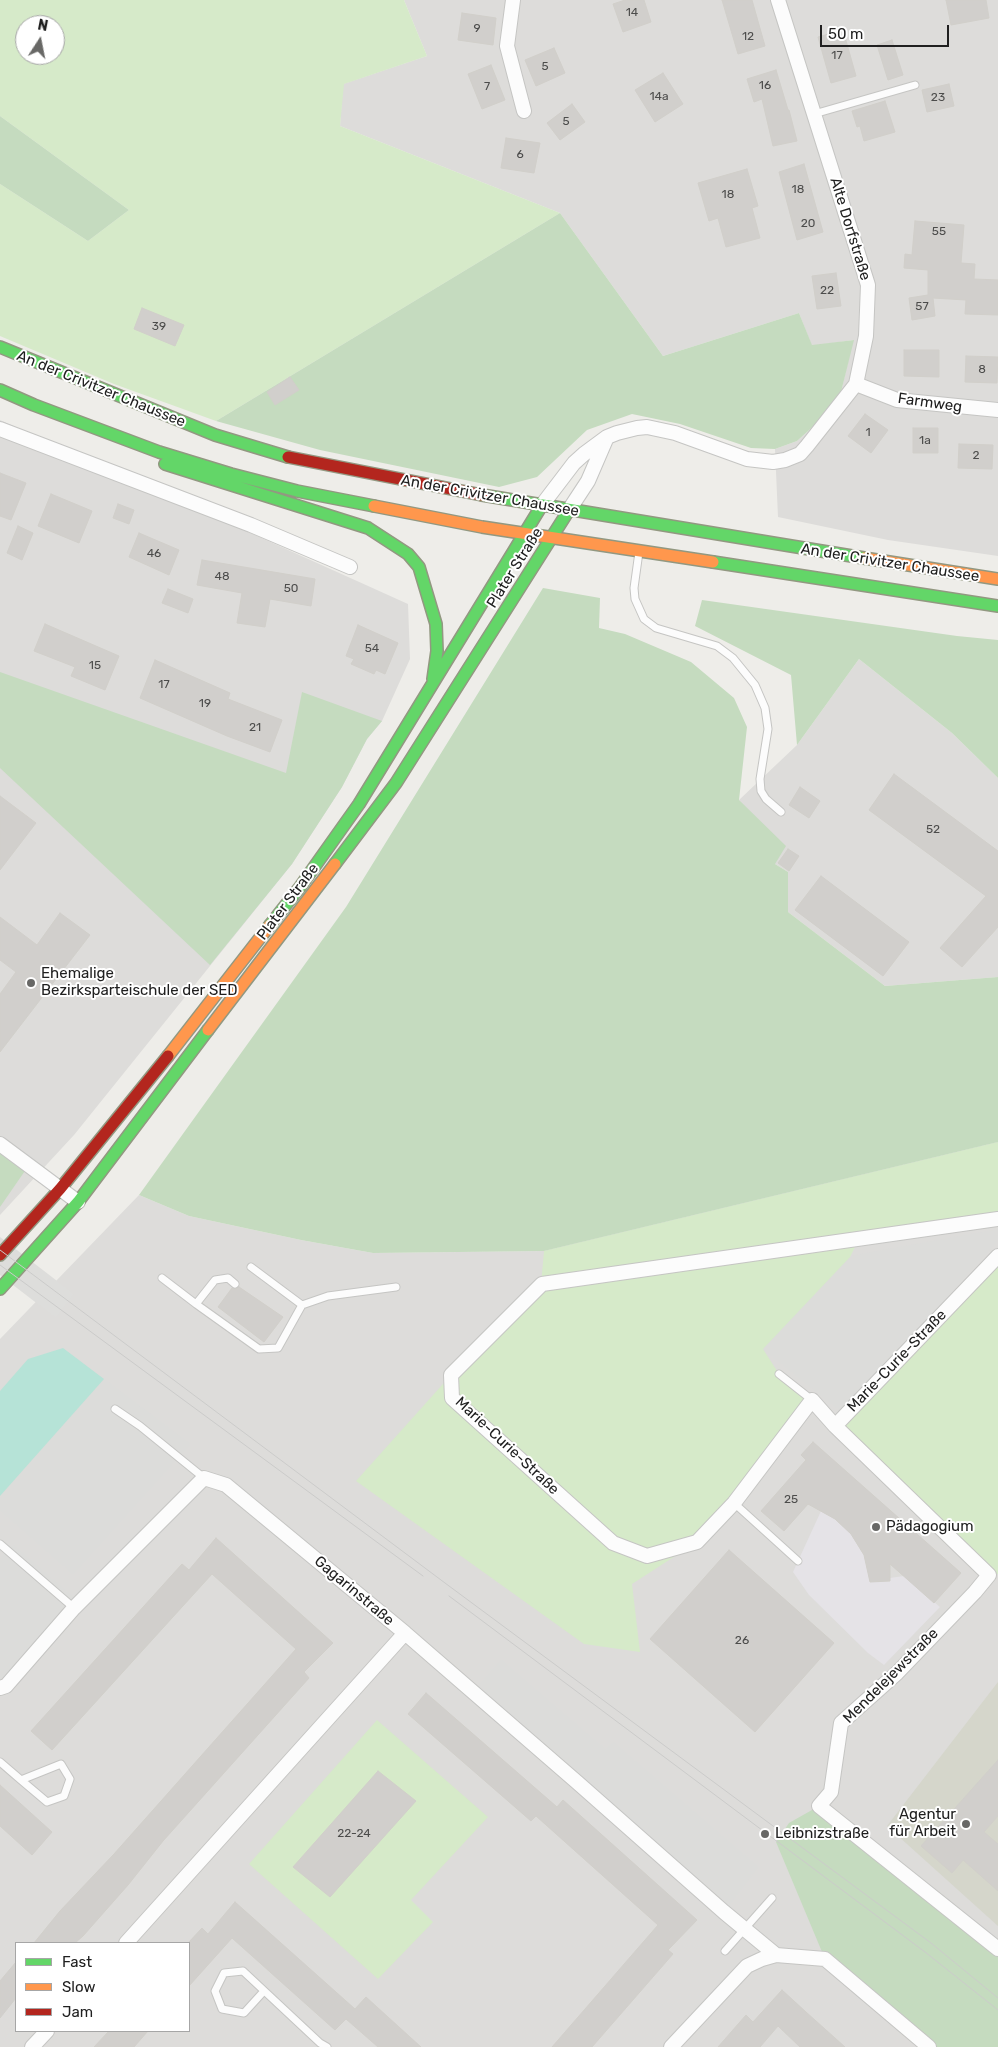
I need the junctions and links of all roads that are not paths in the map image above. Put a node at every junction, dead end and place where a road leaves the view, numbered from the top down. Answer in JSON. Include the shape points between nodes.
{"nodes":[{"id":1,"x":513,"y":0,"type":"edge"},
{"id":2,"x":778,"y":0,"type":"edge"},
{"id":3,"x":915,"y":85,"type":"dead end"},
{"id":4,"x":524,"y":111,"type":"dead end"},
{"id":5,"x":814,"y":114,"type":"junction"},
{"id":6,"x":0,"y":347,"type":"edge"},
{"id":7,"x":856,"y":384,"type":"junction"},
{"id":8,"x":0,"y":390,"type":"edge"},
{"id":9,"x":34,"y":405,"type":"junction"},
{"id":10,"x":977,"y":409,"type":"junction"},
{"id":11,"x":998,"y":410,"type":"edge"},
{"id":12,"x":998,"y":421,"type":"edge"},
{"id":13,"x":0,"y":429,"type":"edge"},
{"id":14,"x":607,"y":437,"type":"junction"},
{"id":15,"x":542,"y":505,"type":"junction"},
{"id":16,"x":569,"y":510,"type":"junction"},
{"id":17,"x":525,"y":534,"type":"junction"},
{"id":18,"x":552,"y":538,"type":"junction"},
{"id":19,"x":639,"y":552,"type":"junction"},
{"id":20,"x":350,"y":567,"type":"dead end"},
{"id":21,"x":998,"y":579,"type":"edge"},
{"id":22,"x":998,"y":606,"type":"edge"},
{"id":23,"x":432,"y":686,"type":"junction"},
{"id":24,"x":781,"y":812,"type":"dead end"},
{"id":25,"x":0,"y":1144,"type":"edge"},
{"id":26,"x":60,"y":1188,"type":"junction"},
{"id":27,"x":78,"y":1202,"type":"junction"},
{"id":28,"x":998,"y":1219,"type":"edge"},
{"id":29,"x":0,"y":1255,"type":"edge"},
{"id":30,"x":998,"y":1256,"type":"edge"},
{"id":31,"x":251,"y":1267,"type":"dead end"},
{"id":32,"x":162,"y":1278,"type":"dead end"},
{"id":33,"x":235,"y":1284,"type":"dead end"},
{"id":34,"x":396,"y":1287,"type":"dead end"},
{"id":35,"x":0,"y":1289,"type":"edge"},
{"id":36,"x":196,"y":1304,"type":"junction"},
{"id":37,"x":302,"y":1306,"type":"junction"},
{"id":38,"x":779,"y":1374,"type":"dead end"},
{"id":39,"x":812,"y":1400,"type":"junction"},
{"id":40,"x":115,"y":1409,"type":"dead end"},
{"id":41,"x":835,"y":1426,"type":"junction"},
{"id":42,"x":204,"y":1478,"type":"junction"},
{"id":43,"x":734,"y":1503,"type":"junction"},
{"id":44,"x":0,"y":1544,"type":"edge"},
{"id":45,"x":798,"y":1562,"type":"dead end"},
{"id":46,"x":74,"y":1608,"type":"junction"},
{"id":47,"x":405,"y":1633,"type":"junction"},
{"id":48,"x":0,"y":1688,"type":"edge"},
{"id":49,"x":0,"y":1762,"type":"edge"},
{"id":50,"x":21,"y":1780,"type":"junction"},
{"id":51,"x":772,"y":1898,"type":"dead end"},
{"id":52,"x":745,"y":1930,"type":"junction"},
{"id":53,"x":127,"y":1942,"type":"edge"},
{"id":54,"x":998,"y":1949,"type":"edge"},
{"id":55,"x":725,"y":1951,"type":"dead end"},
{"id":56,"x":776,"y":1956,"type":"junction"},
{"id":57,"x":264,"y":1991,"type":"junction"},
{"id":58,"x":46,"y":2032,"type":"edge"},
{"id":59,"x":32,"y":2047,"type":"edge"},
{"id":60,"x":327,"y":2047,"type":"edge"},
{"id":61,"x":671,"y":2047,"type":"edge"},
{"id":62,"x":929,"y":2047,"type":"edge"}],
"edges":[{"from":1,"to":4,"type":"street","via":[[507,46]]},
{"from":2,"to":5,"type":"street","name":"Alte Dorfstraße"},
{"from":3,"to":5,"type":"lane"},
{"from":5,"to":7,"type":"street","name":"Alte Dorfstraße","via":[[868,285],[866,336]]},
{"from":6,"to":15,"type":"street","name":"An der Crivitzer Chaussee","via":[[246,445],[333,467]]},
{"from":7,"to":10,"type":"street","name":"Farmweg","via":[[897,400]]},
{"from":7,"to":14,"type":"street","name":"Alte Dorfstraße","via":[[800,454],[785,460],[747,459],[660,429],[637,428]]},
{"from":8,"to":9,"type":"street","name":"An der Crivitzer Chaussee"},
{"from":9,"to":17,"type":"street","name":"An der Crivitzer Chaussee","via":[[159,452],[297,492]]},
{"from":9,"to":23,"type":"street","via":[[84,433],[130,451],[368,528],[408,554],[419,567],[436,624],[437,651]]},
{"from":10,"to":11,"type":"street","name":"Farmweg"},
{"from":10,"to":12,"type":"street","name":"Farmweg"},
{"from":13,"to":20,"type":"street","via":[[251,525]]},
{"from":14,"to":15,"type":"street","name":"Alte Dorfstraße","via":[[574,463]]},
{"from":14,"to":16,"type":"street","via":[[588,482]]},
{"from":15,"to":16,"type":"street","name":"An der Crivitzer Chaussee"},
{"from":15,"to":17,"type":"street","name":"Plater Straße"},
{"from":16,"to":18,"type":"street","name":"Plater Straße"},
{"from":16,"to":21,"type":"street","name":"An der Crivitzer Chaussee"},
{"from":17,"to":18,"type":"street","name":"An der Crivitzer Chaussee"},
{"from":17,"to":23,"type":"street","name":"Plater Straße"},
{"from":18,"to":19,"type":"street","name":"An der Crivitzer Chaussee"},
{"from":18,"to":27,"type":"street","name":"Plater Straße","via":[[396,783]]},
{"from":19,"to":22,"type":"street","name":"An der Crivitzer Chaussee"},
{"from":19,"to":24,"type":"lane","via":[[634,588],[635,599],[644,618],[656,628],[717,646],[755,685],[765,708],[768,729],[761,791]]},
{"from":23,"to":26,"type":"street","name":"Plater Straße","via":[[359,804],[300,887]]},
{"from":25,"to":26,"type":"street"},
{"from":26,"to":27,"type":"street"},
{"from":26,"to":29,"type":"street","name":"Plater Straße"},
{"from":27,"to":35,"type":"street","name":"Plater Straße"},
{"from":28,"to":43,"type":"street","name":"Marie-Curie-Straße","via":[[542,1284],[451,1375],[452,1398],[612,1543],[647,1556],[697,1542]]},
{"from":30,"to":41,"type":"street","name":"Marie-Curie-Straße"},
{"from":31,"to":37,"type":"lane"},
{"from":32,"to":36,"type":"lane"},
{"from":33,"to":36,"type":"lane","via":[[228,1278],[216,1280]]},
{"from":34,"to":37,"type":"lane","via":[[328,1296]]},
{"from":36,"to":37,"type":"lane","via":[[259,1349],[278,1348]]},
{"from":38,"to":39,"type":"lane"},
{"from":39,"to":41,"type":"street","name":"Marie-Curie-Straße"},
{"from":39,"to":43,"type":"street","name":"Marie-Curie-Straße"},
{"from":40,"to":42,"type":"lane"},
{"from":41,"to":54,"type":"street","name":"Mendelejewstraße","via":[[989,1574],[897,1673],[841,1723],[831,1792],[819,1806]]},
{"from":42,"to":46,"type":"street"},
{"from":42,"to":47,"type":"street","name":"Gagarinstraße","via":[[226,1485]]},
{"from":43,"to":45,"type":"lane"},
{"from":44,"to":46,"type":"lane"},
{"from":46,"to":48,"type":"street","via":[[6,1686]]},
{"from":47,"to":52,"type":"street"},
{"from":47,"to":53,"type":"street","name":"Gagarinstraße"},
{"from":49,"to":50,"type":"lane"},
{"from":50,"to":50,"type":"lane","via":[[47,1802],[64,1796],[70,1779],[61,1764]]},
{"from":51,"to":52,"type":"lane"},
{"from":52,"to":55,"type":"lane"},
{"from":52,"to":56,"type":"street"},
{"from":56,"to":61,"type":"street","via":[[748,1966]]},
{"from":56,"to":62,"type":"street","via":[[825,1959]]},
{"from":57,"to":57,"type":"lane","via":[[243,1971],[224,1973],[214,1991],[222,2009],[244,2014]]},
{"from":57,"to":60,"type":"lane"},
{"from":58,"to":59,"type":"street"}]}
